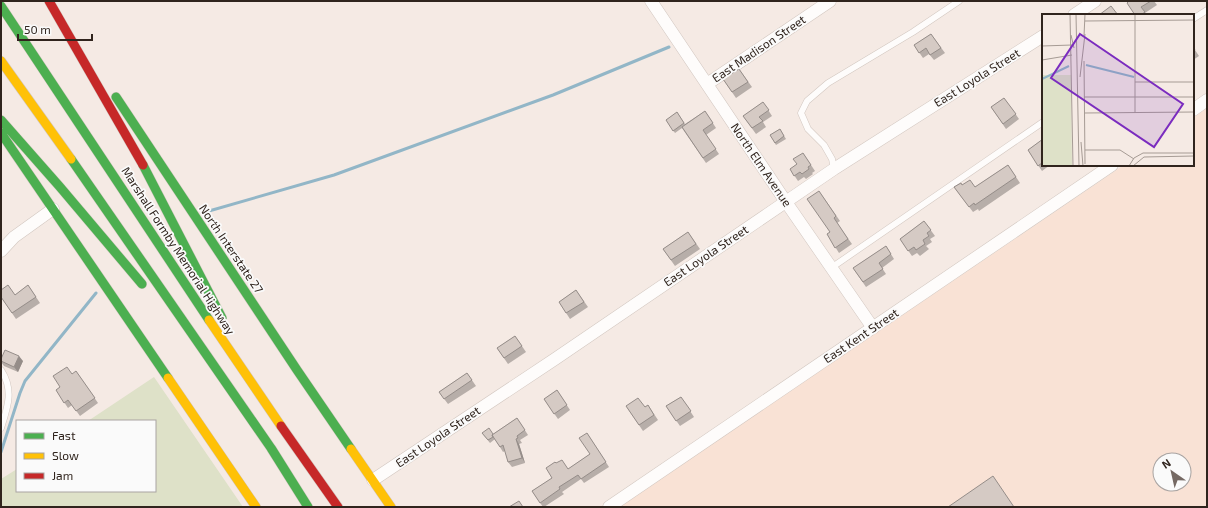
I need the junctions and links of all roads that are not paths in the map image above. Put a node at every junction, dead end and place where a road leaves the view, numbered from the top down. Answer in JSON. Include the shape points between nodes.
{"nodes":[{"id":1,"x":49,"y":1,"type":"edge"},
{"id":2,"x":55,"y":1,"type":"edge"},
{"id":3,"x":652,"y":1,"type":"edge"},
{"id":4,"x":830,"y":1,"type":"edge"},
{"id":5,"x":959,"y":1,"type":"edge"},
{"id":6,"x":1095,"y":1,"type":"edge"},
{"id":7,"x":1,"y":6,"type":"edge"},
{"id":8,"x":1207,"y":10,"type":"edge"},
{"id":9,"x":1076,"y":14,"type":"edge"},
{"id":10,"x":1194,"y":18,"type":"edge"},
{"id":11,"x":1042,"y":37,"type":"edge"},
{"id":12,"x":1,"y":62,"type":"edge"},
{"id":13,"x":100,"y":72,"type":"dead end"},
{"id":14,"x":707,"y":84,"type":"junction"},
{"id":15,"x":113,"y":92,"type":"dead end"},
{"id":16,"x":1207,"y":100,"type":"edge"},
{"id":17,"x":1194,"y":109,"type":"edge"},
{"id":18,"x":1,"y":120,"type":"edge"},
{"id":19,"x":1042,"y":123,"type":"edge"},
{"id":20,"x":1,"y":133,"type":"edge"},
{"id":21,"x":1111,"y":166,"type":"edge"},
{"id":22,"x":834,"y":169,"type":"junction"},
{"id":23,"x":786,"y":202,"type":"junction"},
{"id":24,"x":53,"y":209,"type":"junction"},
{"id":25,"x":1,"y":251,"type":"edge"},
{"id":26,"x":831,"y":268,"type":"junction"},
{"id":27,"x":148,"y":292,"type":"dead end"},
{"id":28,"x":228,"y":328,"type":"dead end"},
{"id":29,"x":873,"y":328,"type":"junction"},
{"id":30,"x":239,"y":348,"type":"dead end"},
{"id":31,"x":1,"y":370,"type":"edge"},
{"id":32,"x":260,"y":396,"type":"junction"},
{"id":33,"x":1,"y":428,"type":"edge"},
{"id":34,"x":263,"y":453,"type":"dead end"},
{"id":35,"x":373,"y":480,"type":"junction"},
{"id":36,"x":256,"y":507,"type":"edge"},
{"id":37,"x":303,"y":507,"type":"edge"},
{"id":38,"x":308,"y":507,"type":"edge"},
{"id":39,"x":338,"y":507,"type":"edge"},
{"id":40,"x":391,"y":507,"type":"edge"},
{"id":41,"x":609,"y":507,"type":"edge"}],
"edges":[{"from":1,"to":28,"type":"main road","via":[[136,152]]},
{"from":2,"to":13,"type":"main road"},
{"from":3,"to":14,"type":"street","name":"North Elm Avenue"},
{"from":4,"to":14,"type":"street","name":"East Madison Street"},
{"from":5,"to":22,"type":"lane","via":[[914,32],[828,83],[807,101],[801,113],[808,129],[832,159]]},
{"from":6,"to":9,"type":"street"},
{"from":7,"to":32,"type":"main road","name":"Marshall Formby Memorial Highway"},
{"from":8,"to":10,"type":"lane"},
{"from":11,"to":22,"type":"street","name":"East Loyola Street"},
{"from":12,"to":38,"type":"main road","via":[[100,200],[271,448]]},
{"from":14,"to":23,"type":"street","name":"North Elm Avenue"},
{"from":15,"to":35,"type":"main road","name":"North Interstate 27"},
{"from":16,"to":17,"type":"street"},
{"from":18,"to":27,"type":"main road","via":[[49,173]]},
{"from":19,"to":26,"type":"lane"},
{"from":20,"to":24,"type":"main road"},
{"from":21,"to":29,"type":"street","name":"East Kent Street"},
{"from":22,"to":23,"type":"street","name":"East Loyola Street"},
{"from":23,"to":26,"type":"street","name":"North Elm Avenue"},
{"from":23,"to":35,"type":"street","name":"East Loyola Street"},
{"from":24,"to":25,"type":"street","via":[[14,237]]},
{"from":24,"to":36,"type":"main road"},
{"from":26,"to":29,"type":"street","name":"North Elm Avenue"},
{"from":29,"to":41,"type":"street","name":"East Kent Street"},
{"from":30,"to":32,"type":"main road"},
{"from":31,"to":33,"type":"lane","via":[[9,388],[8,405]]},
{"from":32,"to":39,"type":"main road","name":"Marshall Formby Memorial Highway"},
{"from":34,"to":37,"type":"main road"},
{"from":35,"to":40,"type":"main road","name":"North Interstate 27"}]}
